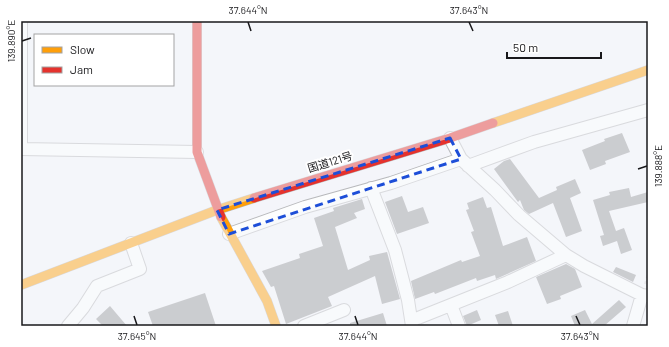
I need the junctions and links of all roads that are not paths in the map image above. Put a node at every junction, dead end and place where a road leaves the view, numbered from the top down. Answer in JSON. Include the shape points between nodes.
{"nodes":[{"id":1,"x":21,"y":21,"type":"edge"},
{"id":2,"x":197,"y":21,"type":"edge"},
{"id":3,"x":648,"y":70,"type":"edge"},
{"id":4,"x":648,"y":110,"type":"edge"},
{"id":5,"x":450,"y":138,"type":"junction"},
{"id":6,"x":21,"y":150,"type":"edge"},
{"id":7,"x":196,"y":152,"type":"junction"},
{"id":8,"x":464,"y":162,"type":"junction"},
{"id":9,"x":371,"y":188,"type":"junction"},
{"id":10,"x":217,"y":210,"type":"junction"},
{"id":11,"x":229,"y":234,"type":"junction"},
{"id":12,"x":131,"y":243,"type":"junction"},
{"id":13,"x":566,"y":255,"type":"junction"},
{"id":14,"x":21,"y":285,"type":"edge"},
{"id":15,"x":645,"y":296,"type":"edge"},
{"id":16,"x":451,"y":305,"type":"junction"},
{"id":17,"x":344,"y":310,"type":"dead end"},
{"id":18,"x":415,"y":322,"type":"edge"},
{"id":19,"x":68,"y":326,"type":"edge"},
{"id":20,"x":276,"y":326,"type":"edge"},
{"id":21,"x":304,"y":326,"type":"edge"},
{"id":22,"x":459,"y":326,"type":"edge"},
{"id":23,"x":633,"y":326,"type":"edge"}],
"edges":[{"from":1,"to":6,"type":"street"},
{"from":2,"to":7,"type":"main road"},
{"from":3,"to":5,"type":"main road","name":"国道121号"},
{"from":4,"to":8,"type":"street"},
{"from":5,"to":8,"type":"street"},
{"from":5,"to":10,"type":"main road","name":"国道121号"},
{"from":6,"to":7,"type":"street"},
{"from":7,"to":10,"type":"main road"},
{"from":8,"to":9,"type":"street"},
{"from":8,"to":13,"type":"street","via":[[519,215]]},
{"from":9,"to":11,"type":"street","via":[[305,207]]},
{"from":9,"to":18,"type":"street","via":[[395,250]]},
{"from":10,"to":11,"type":"main road"},
{"from":10,"to":12,"type":"main road","name":"国道121号"},
{"from":11,"to":20,"type":"main road","via":[[267,301]]},
{"from":12,"to":14,"type":"main road","name":"国道121号"},
{"from":12,"to":19,"type":"street","via":[[140,269],[97,286]]},
{"from":13,"to":15,"type":"street"},
{"from":13,"to":16,"type":"street"},
{"from":15,"to":23,"type":"street"},
{"from":16,"to":18,"type":"street"},
{"from":16,"to":22,"type":"street"},
{"from":17,"to":21,"type":"street"}]}
